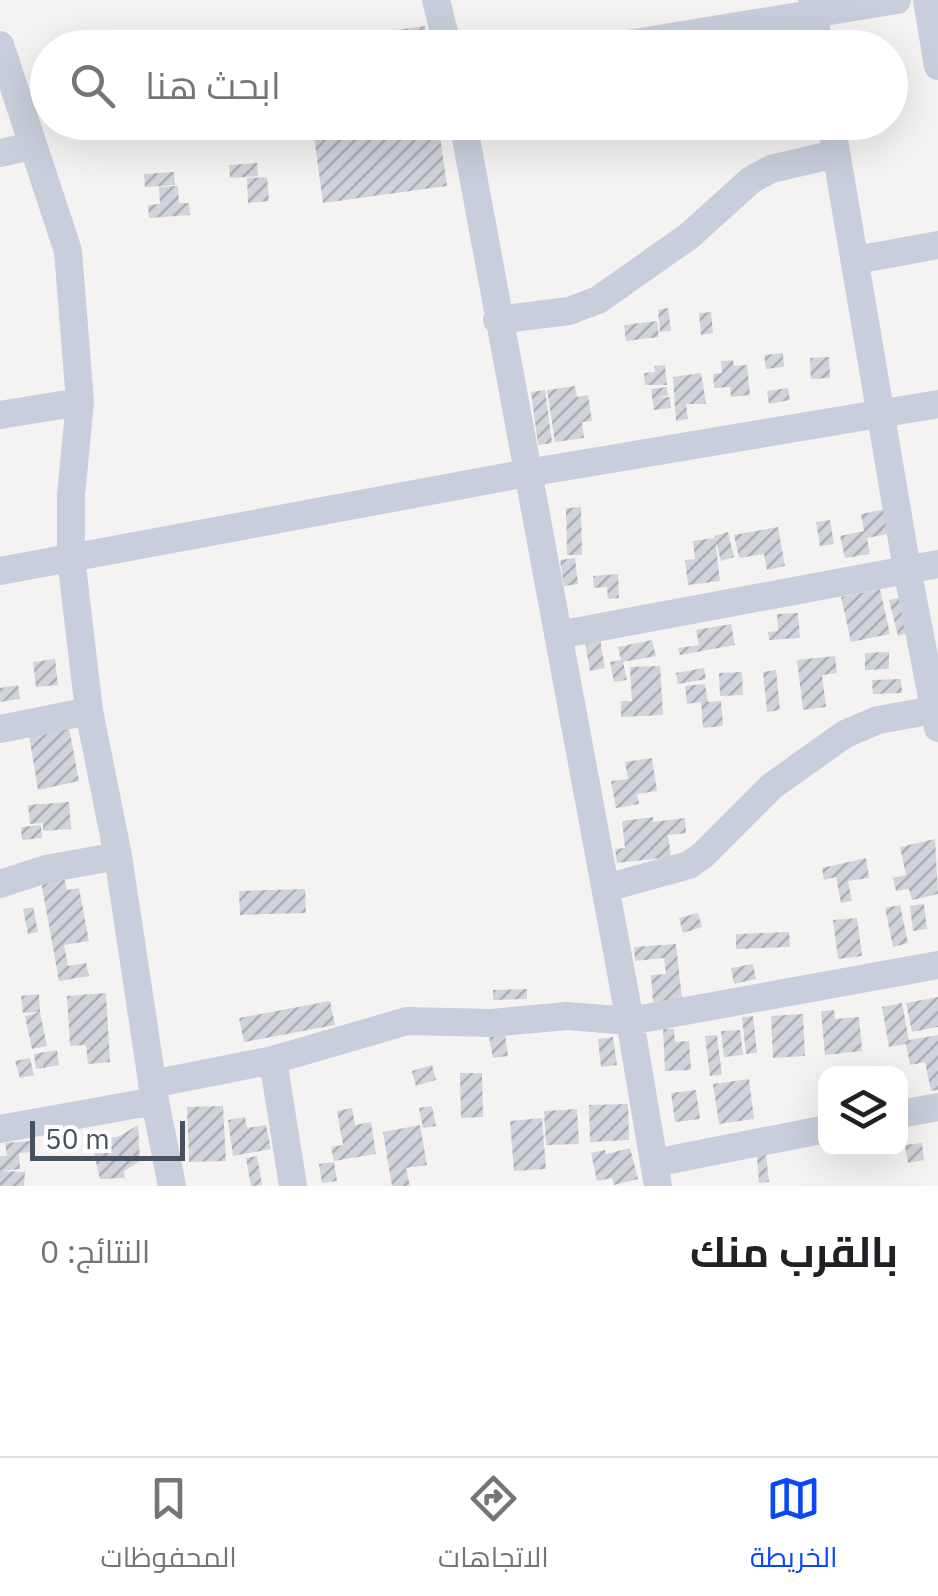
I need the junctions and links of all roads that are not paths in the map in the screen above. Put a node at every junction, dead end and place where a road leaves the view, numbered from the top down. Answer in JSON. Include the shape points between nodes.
{"nodes":[{"id":1,"x":436,"y":0,"type":"edge"},
{"id":2,"x":896,"y":0,"type":"edge"},
{"id":3,"x":927,"y":0,"type":"edge"},
{"id":4,"x":813,"y":7,"type":"edge"},
{"id":5,"x":444,"y":30,"type":"edge"},
{"id":6,"x":696,"y":30,"type":"edge"},
{"id":7,"x":0,"y":46,"type":"edge"},
{"id":8,"x":938,"y":66,"type":"edge"},
{"id":9,"x":466,"y":140,"type":"edge"},
{"id":10,"x":833,"y":140,"type":"edge"},
{"id":11,"x":31,"y":146,"type":"junction"},
{"id":12,"x":0,"y":153,"type":"edge"},
{"id":13,"x":835,"y":154,"type":"junction"},
{"id":14,"x":938,"y":246,"type":"edge"},
{"id":15,"x":856,"y":260,"type":"junction"},
{"id":16,"x":497,"y":320,"type":"junction"},
{"id":17,"x":80,"y":402,"type":"junction"},
{"id":18,"x":938,"y":404,"type":"edge"},
{"id":19,"x":882,"y":414,"type":"junction"},
{"id":20,"x":0,"y":415,"type":"edge"},
{"id":21,"x":527,"y":473,"type":"junction"},
{"id":22,"x":71,"y":558,"type":"junction"},
{"id":23,"x":938,"y":564,"type":"edge"},
{"id":24,"x":907,"y":569,"type":"junction"},
{"id":25,"x":0,"y":570,"type":"edge"},
{"id":26,"x":558,"y":635,"type":"junction"},
{"id":27,"x":89,"y":711,"type":"junction"},
{"id":28,"x":936,"y":719,"type":"edge"},
{"id":29,"x":0,"y":729,"type":"edge"},
{"id":30,"x":118,"y":856,"type":"junction"},
{"id":31,"x":0,"y":884,"type":"edge"},
{"id":32,"x":606,"y":888,"type":"junction"},
{"id":33,"x":938,"y":965,"type":"edge"},
{"id":34,"x":630,"y":1021,"type":"junction"},
{"id":35,"x":273,"y":1060,"type":"junction"},
{"id":36,"x":154,"y":1092,"type":"junction"},
{"id":37,"x":938,"y":1107,"type":"edge"},
{"id":38,"x":908,"y":1113,"type":"edge"},
{"id":39,"x":0,"y":1129,"type":"edge"},
{"id":40,"x":818,"y":1131,"type":"edge"},
{"id":41,"x":656,"y":1174,"type":"edge"},
{"id":42,"x":172,"y":1186,"type":"edge"},
{"id":43,"x":293,"y":1186,"type":"edge"}],
"edges":[{"from":1,"to":5,"type":"street"},
{"from":2,"to":4,"type":"street"},
{"from":3,"to":8,"type":"street"},
{"from":4,"to":6,"type":"street"},
{"from":7,"to":11,"type":"street"},
{"from":9,"to":16,"type":"street"},
{"from":10,"to":13,"type":"street"},
{"from":11,"to":12,"type":"street"},
{"from":11,"to":17,"type":"street","via":[[68,251]]},
{"from":13,"to":15,"type":"street"},
{"from":13,"to":16,"type":"street","via":[[751,180],[689,236],[598,300],[570,311]]},
{"from":14,"to":15,"type":"street"},
{"from":15,"to":19,"type":"street"},
{"from":16,"to":21,"type":"street"},
{"from":17,"to":20,"type":"street"},
{"from":17,"to":22,"type":"street"},
{"from":18,"to":19,"type":"street"},
{"from":19,"to":21,"type":"street"},
{"from":19,"to":24,"type":"street"},
{"from":21,"to":22,"type":"street"},
{"from":21,"to":26,"type":"street"},
{"from":22,"to":25,"type":"street"},
{"from":22,"to":27,"type":"street"},
{"from":23,"to":24,"type":"street"},
{"from":24,"to":26,"type":"street"},
{"from":24,"to":28,"type":"street"},
{"from":26,"to":32,"type":"street"},
{"from":27,"to":29,"type":"street"},
{"from":27,"to":30,"type":"street"},
{"from":28,"to":32,"type":"street","via":[[878,720],[845,734],[772,786],[703,855]]},
{"from":30,"to":31,"type":"street"},
{"from":30,"to":36,"type":"street"},
{"from":32,"to":34,"type":"street"},
{"from":33,"to":34,"type":"street"},
{"from":34,"to":35,"type":"street","via":[[407,1021]]},
{"from":34,"to":41,"type":"street"},
{"from":35,"to":36,"type":"street"},
{"from":35,"to":43,"type":"street"},
{"from":36,"to":39,"type":"street"},
{"from":36,"to":42,"type":"street"},
{"from":37,"to":38,"type":"street"},
{"from":40,"to":41,"type":"street"}]}
